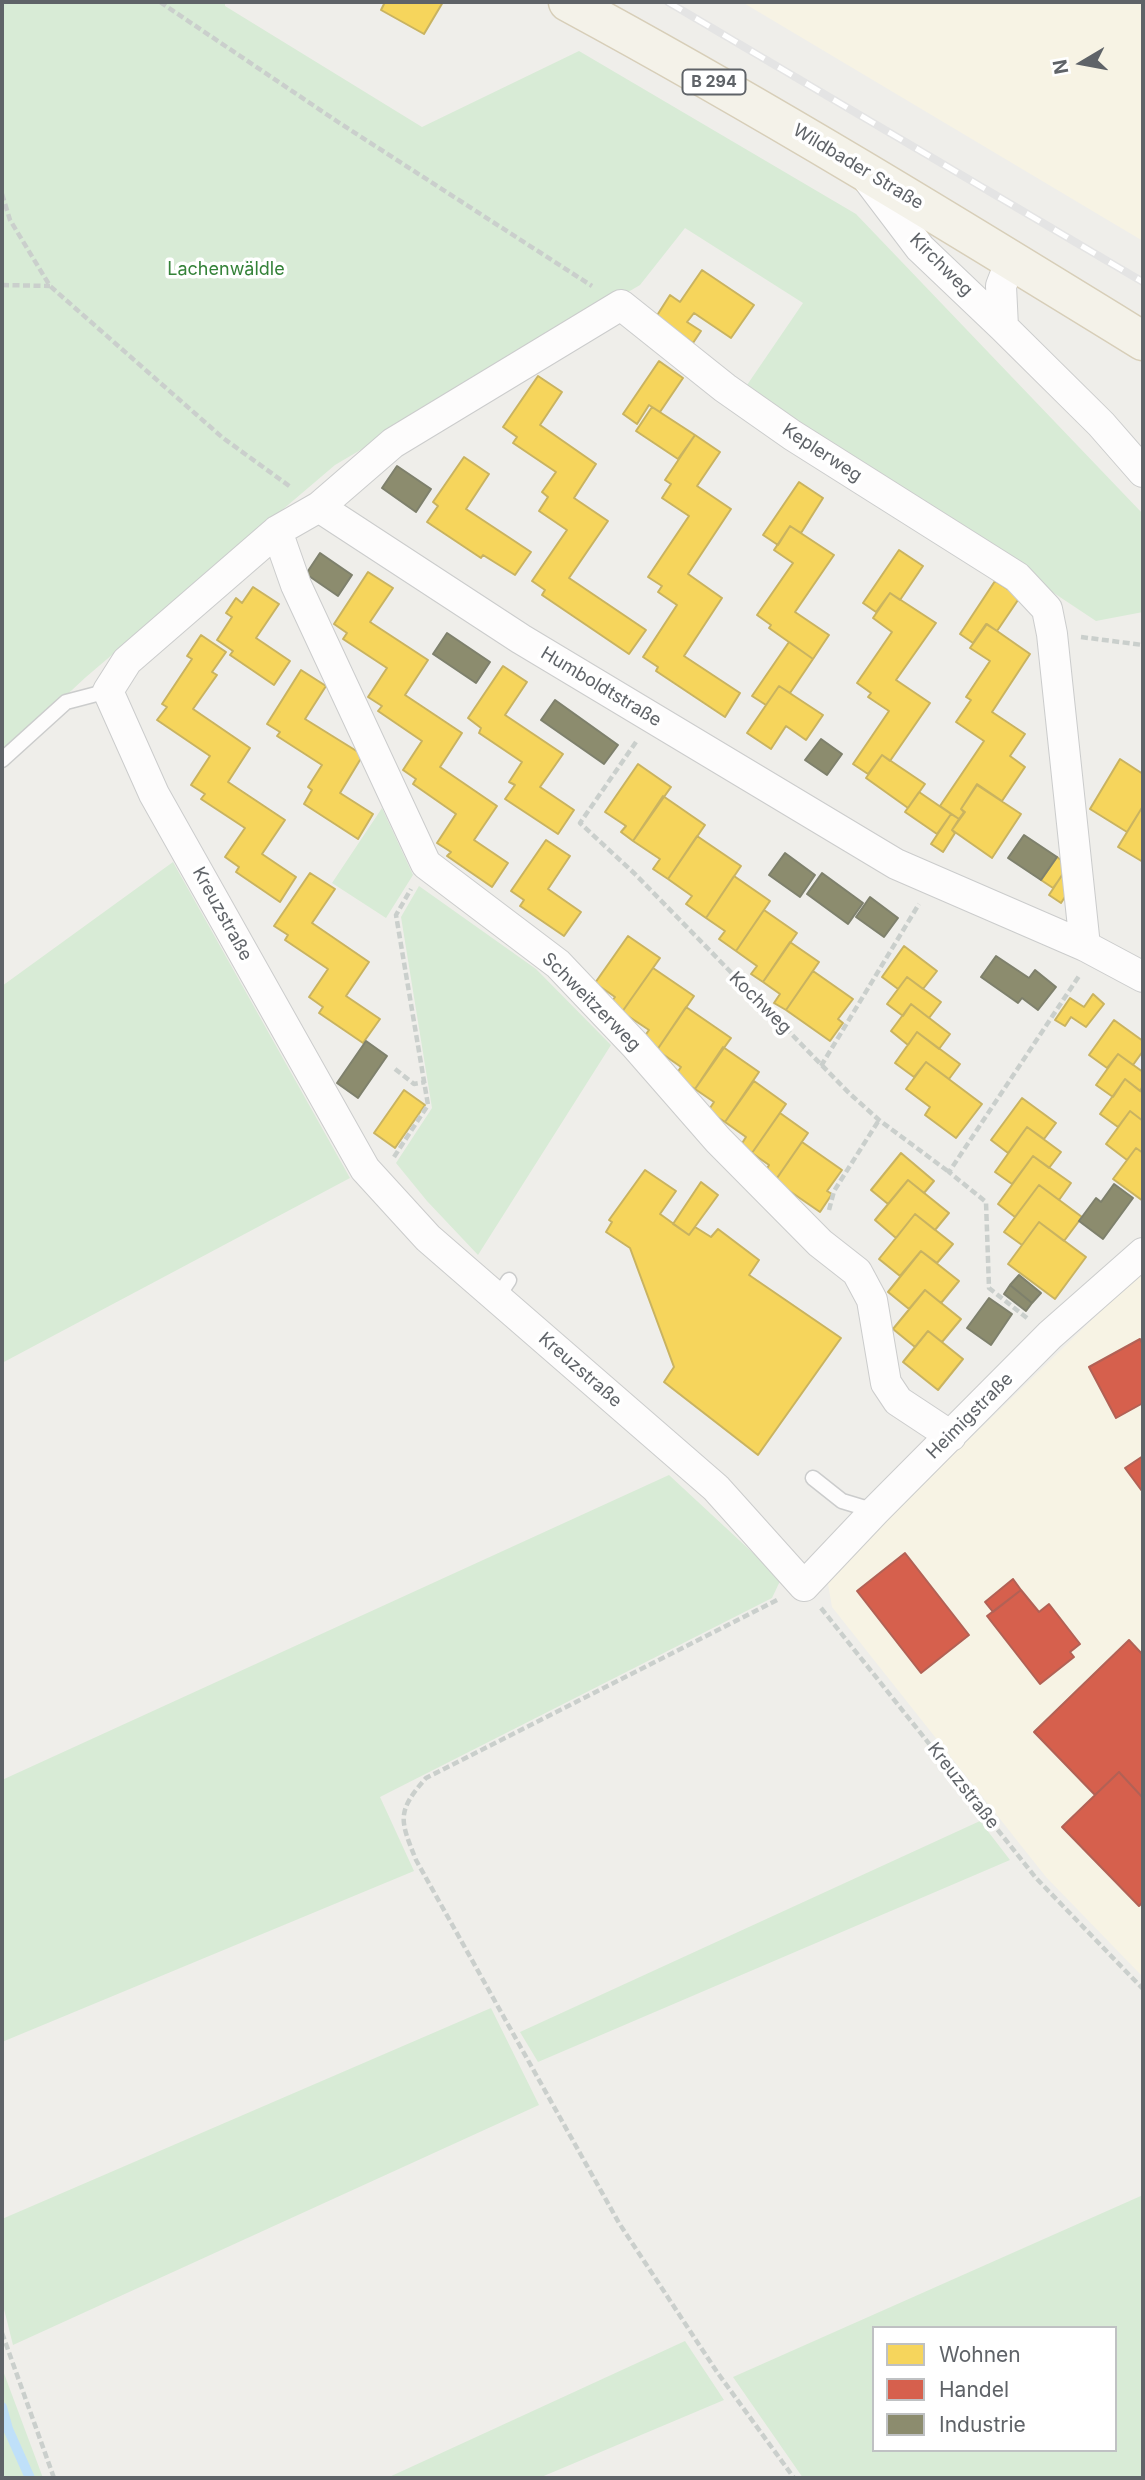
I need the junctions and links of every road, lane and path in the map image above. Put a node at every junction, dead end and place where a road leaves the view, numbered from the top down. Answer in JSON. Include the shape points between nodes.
{"nodes":[{"id":1,"x":160,"y":2,"type":"edge"},
{"id":2,"x":568,"y":2,"type":"edge"},
{"id":3,"x":859,"y":166,"type":"junction"},
{"id":4,"x":2,"y":194,"type":"edge"},
{"id":5,"x":1010,"y":260,"type":"junction"},
{"id":6,"x":2,"y":285,"type":"edge"},
{"id":7,"x":50,"y":286,"type":"junction"},
{"id":8,"x":621,"y":305,"type":"junction"},
{"id":9,"x":1003,"y":327,"type":"junction"},
{"id":10,"x":1143,"y":341,"type":"edge"},
{"id":11,"x":1143,"y":472,"type":"edge"},
{"id":12,"x":319,"y":507,"type":"junction"},
{"id":13,"x":277,"y":531,"type":"junction"},
{"id":14,"x":1052,"y":634,"type":"junction"},
{"id":15,"x":1143,"y":645,"type":"edge"},
{"id":16,"x":108,"y":691,"type":"junction"},
{"id":17,"x":653,"y":717,"type":"junction"},
{"id":18,"x":2,"y":760,"type":"edge"},
{"id":19,"x":426,"y":864,"type":"junction"},
{"id":20,"x":934,"y":880,"type":"junction"},
{"id":21,"x":1090,"y":949,"type":"junction"},
{"id":22,"x":1143,"y":976,"type":"edge"},
{"id":23,"x":821,"y":1066,"type":"junction"},
{"id":24,"x":395,"y":1069,"type":"dead end"},
{"id":25,"x":425,"y":1082,"type":"junction"},
{"id":26,"x":880,"y":1120,"type":"junction"},
{"id":27,"x":949,"y":1172,"type":"junction"},
{"id":28,"x":377,"y":1182,"type":"junction"},
{"id":29,"x":834,"y":1191,"type":"dead end"},
{"id":30,"x":1143,"y":1253,"type":"edge"},
{"id":31,"x":1050,"y":1335,"type":"junction"},
{"id":32,"x":951,"y":1436,"type":"junction"},
{"id":33,"x":813,"y":1478,"type":"dead end"},
{"id":34,"x":875,"y":1511,"type":"junction"},
{"id":35,"x":804,"y":1586,"type":"junction"},
{"id":36,"x":1143,"y":1989,"type":"edge"},
{"id":37,"x":2,"y":2333,"type":"edge"},
{"id":38,"x":54,"y":2478,"type":"edge"},
{"id":39,"x":794,"y":2478,"type":"edge"}],
"edges":[{"from":1,"to":8,"type":"path"},
{"from":2,"to":3,"type":"main road","name":"Wildbader Straße","number":"B 294"},
{"from":3,"to":5,"type":"main road","name":"Wildbader Straße","number":"B 294"},
{"from":3,"to":9,"type":"street","name":"Kirchweg","via":[[920,248]]},
{"from":4,"to":7,"type":"path","via":[[10,220]]},
{"from":5,"to":9,"type":"street","name":"Kirchweg","via":[[1001,286]]},
{"from":5,"to":10,"type":"main road","name":"Wildbader Straße","number":"B 294"},
{"from":6,"to":7,"type":"path"},
{"from":7,"to":12,"type":"path","via":[[223,438]]},
{"from":8,"to":12,"type":"street","via":[[393,443]]},
{"from":8,"to":14,"type":"street","name":"Keplerweg","via":[[792,435],[1017,577],[1048,609]]},
{"from":9,"to":11,"type":"street","name":"Kirchweg"},
{"from":12,"to":13,"type":"street"},
{"from":12,"to":17,"type":"street","name":"Humboldtstraße","via":[[521,639]]},
{"from":13,"to":16,"type":"street","via":[[127,661]]},
{"from":13,"to":19,"type":"street","name":"Schweitzerweg","via":[[296,585]]},
{"from":14,"to":15,"type":"path"},
{"from":14,"to":21,"type":"street","name":"Keplerweg"},
{"from":16,"to":18,"type":"lane","via":[[66,702]]},
{"from":16,"to":28,"type":"street","name":"Kreuzstraße","via":[[154,794],[365,1170]]},
{"from":17,"to":20,"type":"street","name":"Humboldtstraße","via":[[896,864]]},
{"from":17,"to":23,"type":"path","name":"Kochweg","via":[[580,823]]},
{"from":19,"to":25,"type":"path","via":[[396,915]]},
{"from":19,"to":32,"type":"street","name":"Schweitzerweg","via":[[558,964],[718,1140],[820,1243],[857,1272],[872,1300],[886,1383],[898,1401]]},
{"from":20,"to":21,"type":"street","name":"Humboldtstraße"},
{"from":20,"to":23,"type":"path"},
{"from":21,"to":22,"type":"street","name":"Humboldtstraße"},
{"from":21,"to":27,"type":"path"},
{"from":23,"to":26,"type":"path","name":"Kochweg"},
{"from":24,"to":25,"type":"path","via":[[414,1084]]},
{"from":25,"to":28,"type":"path","via":[[428,1105]]},
{"from":26,"to":27,"type":"path","name":"Kochweg"},
{"from":26,"to":29,"type":"path"},
{"from":27,"to":31,"type":"path","name":"Kochweg","via":[[986,1202],[989,1287]]},
{"from":28,"to":35,"type":"street","name":"Kreuzstraße","via":[[428,1238],[503,1289],[716,1488]]},
{"from":30,"to":31,"type":"street","name":"Heimigstraße"},
{"from":31,"to":32,"type":"street","name":"Heimigstraße"},
{"from":32,"to":34,"type":"street","name":"Heimigstraße"},
{"from":33,"to":34,"type":"lane","via":[[842,1501]]},
{"from":34,"to":35,"type":"street","name":"Heimigstraße"},
{"from":35,"to":36,"type":"path","name":"Kreuzstraße","via":[[1036,1878]]},
{"from":35,"to":39,"type":"path","via":[[426,1778],[408,1797],[402,1824],[416,1860],[619,2223],[717,2372]]},
{"from":37,"to":38,"type":"path"}]}
